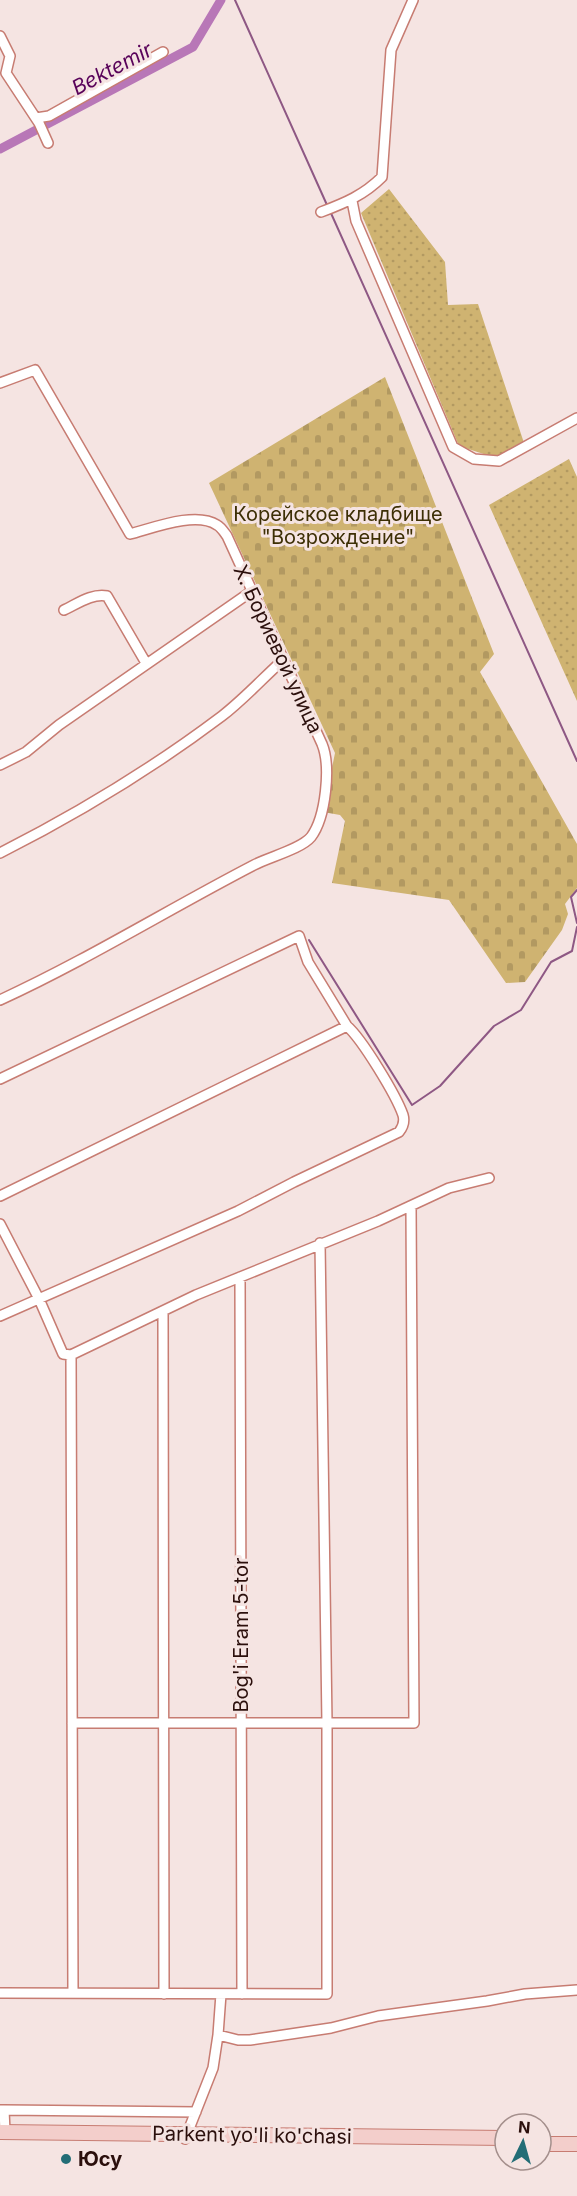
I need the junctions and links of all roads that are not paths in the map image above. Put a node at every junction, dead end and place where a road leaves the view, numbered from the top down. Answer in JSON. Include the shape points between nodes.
{"nodes":[{"id":1,"x":413,"y":0,"type":"edge"},
{"id":2,"x":0,"y":36,"type":"edge"},
{"id":3,"x":163,"y":52,"type":"dead end"},
{"id":4,"x":3,"y":76,"type":"edge"},
{"id":5,"x":37,"y":121,"type":"junction"},
{"id":6,"x":48,"y":143,"type":"dead end"},
{"id":7,"x":347,"y":202,"type":"junction"},
{"id":8,"x":321,"y":212,"type":"dead end"},
{"id":9,"x":0,"y":383,"type":"edge"},
{"id":10,"x":577,"y":418,"type":"edge"},
{"id":11,"x":252,"y":591,"type":"junction"},
{"id":12,"x":64,"y":610,"type":"dead end"},
{"id":13,"x":283,"y":660,"type":"junction"},
{"id":14,"x":146,"y":663,"type":"junction"},
{"id":15,"x":0,"y":765,"type":"edge"},
{"id":16,"x":0,"y":853,"type":"edge"},
{"id":17,"x":0,"y":1000,"type":"edge"},
{"id":18,"x":347,"y":1026,"type":"junction"},
{"id":19,"x":0,"y":1079,"type":"edge"},
{"id":20,"x":489,"y":1178,"type":"dead end"},
{"id":21,"x":0,"y":1196,"type":"edge"},
{"id":22,"x":411,"y":1206,"type":"junction"},
{"id":23,"x":0,"y":1224,"type":"edge"},
{"id":24,"x":320,"y":1243,"type":"junction"},
{"id":25,"x":240,"y":1277,"type":"junction"},
{"id":26,"x":39,"y":1299,"type":"junction"},
{"id":27,"x":163,"y":1312,"type":"junction"},
{"id":28,"x":0,"y":1316,"type":"edge"},
{"id":29,"x":71,"y":1355,"type":"junction"},
{"id":30,"x":72,"y":1723,"type":"junction"},
{"id":31,"x":164,"y":1723,"type":"junction"},
{"id":32,"x":241,"y":1723,"type":"junction"},
{"id":33,"x":327,"y":1723,"type":"junction"},
{"id":34,"x":577,"y":1990,"type":"edge"},
{"id":35,"x":0,"y":1993,"type":"edge"},
{"id":36,"x":73,"y":1993,"type":"junction"},
{"id":37,"x":164,"y":1994,"type":"junction"},
{"id":38,"x":221,"y":1994,"type":"junction"},
{"id":39,"x":242,"y":1994,"type":"junction"},
{"id":40,"x":218,"y":2035,"type":"junction"},
{"id":41,"x":2,"y":2110,"type":"edge"},
{"id":42,"x":196,"y":2112,"type":"junction"},
{"id":43,"x":2,"y":2134,"type":"edge"},
{"id":44,"x":186,"y":2137,"type":"junction"},
{"id":45,"x":493,"y":2138,"type":"edge"},
{"id":46,"x":553,"y":2139,"type":"edge"},
{"id":47,"x":577,"y":2139,"type":"edge"},
{"id":48,"x":493,"y":2144,"type":"edge"},
{"id":49,"x":553,"y":2144,"type":"edge"},
{"id":50,"x":577,"y":2144,"type":"edge"}],
"edges":[{"from":1,"to":7,"type":"street","via":[[391,50],[382,177]]},
{"from":2,"to":4,"type":"street","via":[[10,56]]},
{"from":3,"to":5,"type":"street"},
{"from":4,"to":5,"type":"street"},
{"from":5,"to":6,"type":"street"},
{"from":7,"to":8,"type":"street"},
{"from":7,"to":10,"type":"street","via":[[453,447],[474,459],[499,461]]},
{"from":9,"to":11,"type":"street","name":"Х. Бориевой улица","via":[[35,370],[130,534],[195,519],[219,526]]},
{"from":11,"to":13,"type":"street","name":"Х. Бориевой улица"},
{"from":11,"to":14,"type":"street"},
{"from":12,"to":14,"type":"street","via":[[84,600],[107,596]]},
{"from":13,"to":16,"type":"street","via":[[224,715],[55,825]]},
{"from":13,"to":17,"type":"street","name":"Х. Бориевой улица","via":[[327,761],[320,816],[309,839]]},
{"from":14,"to":15,"type":"street","via":[[26,752]]},
{"from":18,"to":19,"type":"street","via":[[308,962],[299,936]]},
{"from":18,"to":21,"type":"street"},
{"from":18,"to":26,"type":"street","via":[[356,1033],[403,1115],[399,1132],[238,1211]]},
{"from":20,"to":22,"type":"street","via":[[449,1188]]},
{"from":22,"to":24,"type":"street"},
{"from":22,"to":33,"type":"street","via":[[414,1723]]},
{"from":23,"to":26,"type":"street"},
{"from":24,"to":25,"type":"street"},
{"from":24,"to":33,"type":"street"},
{"from":25,"to":27,"type":"street"},
{"from":25,"to":32,"type":"street","name":"Bog'i Eram 5-tor"},
{"from":26,"to":28,"type":"street"},
{"from":26,"to":29,"type":"street","via":[[63,1354]]},
{"from":27,"to":29,"type":"street"},
{"from":27,"to":31,"type":"street"},
{"from":29,"to":30,"type":"street"},
{"from":30,"to":31,"type":"street"},
{"from":30,"to":36,"type":"street"},
{"from":31,"to":32,"type":"street"},
{"from":31,"to":37,"type":"street"},
{"from":32,"to":33,"type":"street"},
{"from":32,"to":39,"type":"street","name":"Bog'i Eram 5-tor"},
{"from":33,"to":39,"type":"street","via":[[327,1994]]},
{"from":34,"to":40,"type":"street","via":[[378,2016],[331,2028],[250,2040]]},
{"from":35,"to":36,"type":"street"},
{"from":36,"to":37,"type":"street"},
{"from":37,"to":38,"type":"street"},
{"from":38,"to":39,"type":"street"},
{"from":38,"to":40,"type":"street"},
{"from":40,"to":42,"type":"street","via":[[213,2068]]},
{"from":41,"to":42,"type":"street"},
{"from":41,"to":43,"type":"street"},
{"from":42,"to":44,"type":"street"},
{"from":43,"to":44,"type":"street","name":"Parkent yo'li ko'chasi"},
{"from":44,"to":45,"type":"street","name":"Parkent yo'li ko'chasi"},
{"from":44,"to":48,"type":"street","name":"Parkent yo'li ko'chasi"},
{"from":46,"to":47,"type":"street"},
{"from":49,"to":50,"type":"street"}]}
